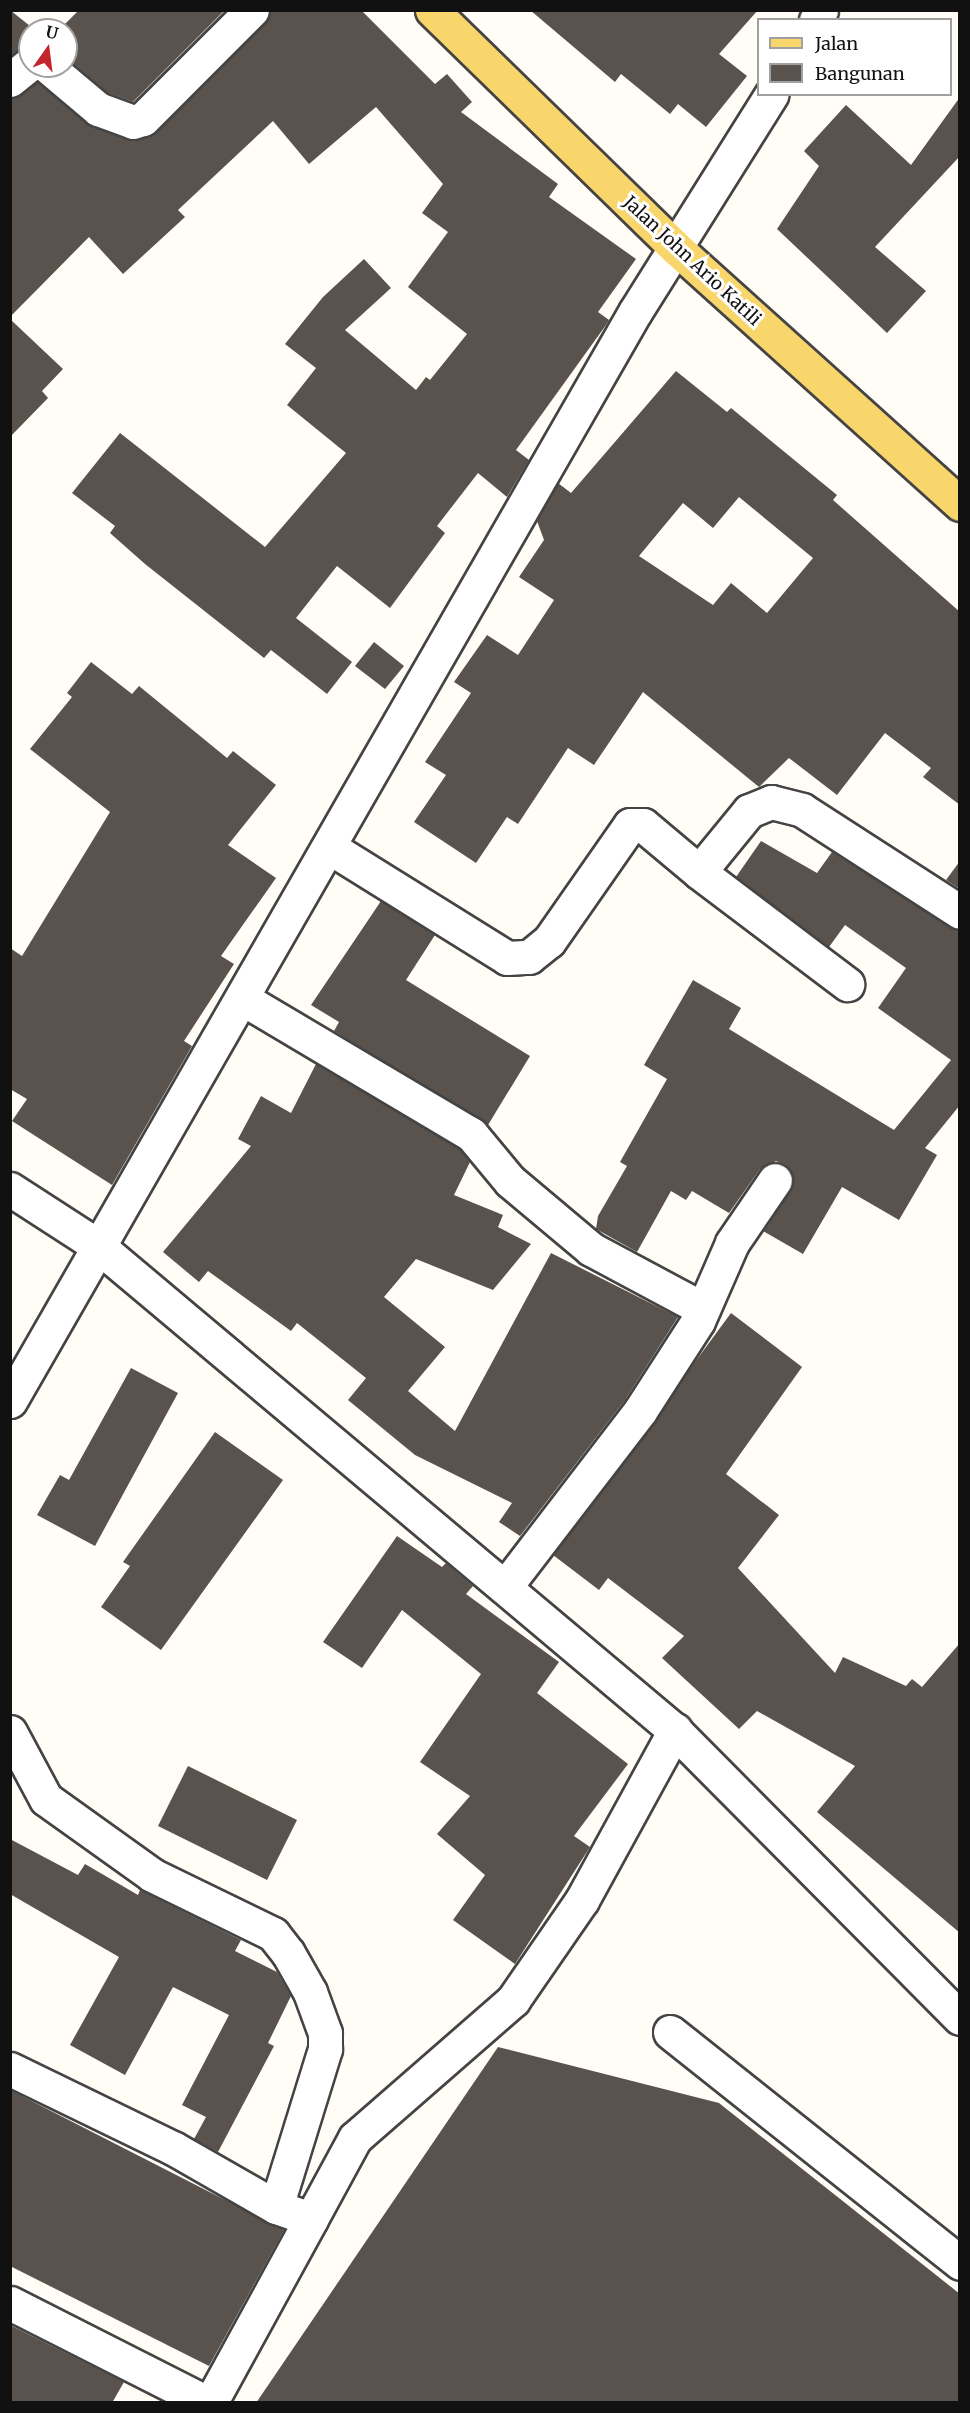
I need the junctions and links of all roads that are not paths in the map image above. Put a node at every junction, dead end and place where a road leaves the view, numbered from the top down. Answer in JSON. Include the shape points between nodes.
{"nodes":[{"id":1,"x":252,"y":10,"type":"edge"},
{"id":2,"x":432,"y":10,"type":"edge"},
{"id":3,"x":61,"y":78,"type":"edge"},
{"id":4,"x":771,"y":96,"type":"edge"},
{"id":5,"x":677,"y":249,"type":"junction"},
{"id":6,"x":960,"y":504,"type":"edge"},
{"id":7,"x":329,"y":847,"type":"junction"},
{"id":8,"x":699,"y":872,"type":"junction"},
{"id":9,"x":960,"y":912,"type":"edge"},
{"id":10,"x":847,"y":984,"type":"dead end"},
{"id":11,"x":245,"y":1000,"type":"junction"},
{"id":12,"x":775,"y":1180,"type":"dead end"},
{"id":13,"x":10,"y":1189,"type":"edge"},
{"id":14,"x":98,"y":1246,"type":"junction"},
{"id":15,"x":703,"y":1309,"type":"junction"},
{"id":16,"x":10,"y":1401,"type":"edge"},
{"id":17,"x":505,"y":1587,"type":"junction"},
{"id":18,"x":675,"y":1730,"type":"junction"},
{"id":19,"x":10,"y":1732,"type":"edge"},
{"id":20,"x":960,"y":2018,"type":"edge"},
{"id":21,"x":670,"y":2032,"type":"dead end"},
{"id":22,"x":10,"y":2069,"type":"edge"},
{"id":23,"x":276,"y":2207,"type":"junction"},
{"id":24,"x":311,"y":2219,"type":"junction"},
{"id":25,"x":960,"y":2263,"type":"edge"},
{"id":26,"x":10,"y":2303,"type":"edge"},
{"id":27,"x":205,"y":2403,"type":"edge"},
{"id":28,"x":211,"y":2403,"type":"edge"}],
"edges":[{"from":1,"to":3,"type":"street","via":[[143,119],[133,122],[98,109]]},
{"from":2,"to":5,"type":"main road","name":"Jalan John Ario Katili"},
{"from":4,"to":5,"type":"street"},
{"from":5,"to":6,"type":"main road","name":"Jalan John Ario Katili"},
{"from":5,"to":7,"type":"street","via":[[635,312]]},
{"from":7,"to":8,"type":"street","via":[[507,958],[529,957],[549,941],[630,825],[643,825]]},
{"from":7,"to":11,"type":"street"},
{"from":8,"to":9,"type":"street","via":[[749,811],[785,802]]},
{"from":8,"to":10,"type":"street"},
{"from":11,"to":14,"type":"street"},
{"from":11,"to":15,"type":"street","via":[[471,1134],[510,1181],[591,1249]]},
{"from":12,"to":15,"type":"street","via":[[732,1243]]},
{"from":13,"to":14,"type":"street"},
{"from":14,"to":16,"type":"street"},
{"from":14,"to":17,"type":"street"},
{"from":15,"to":17,"type":"street","via":[[640,1411]]},
{"from":17,"to":18,"type":"street"},
{"from":18,"to":20,"type":"street"},
{"from":18,"to":24,"type":"street","via":[[582,1900],[513,2000],[355,2138]]},
{"from":19,"to":23,"type":"street","via":[[46,1799],[152,1875],[273,1934],[288,1953],[314,2002],[325,2049]]},
{"from":21,"to":25,"type":"street"},
{"from":22,"to":23,"type":"street","via":[[163,2143]]},
{"from":23,"to":24,"type":"street"},
{"from":24,"to":28,"type":"street"},
{"from":26,"to":27,"type":"street"}]}
